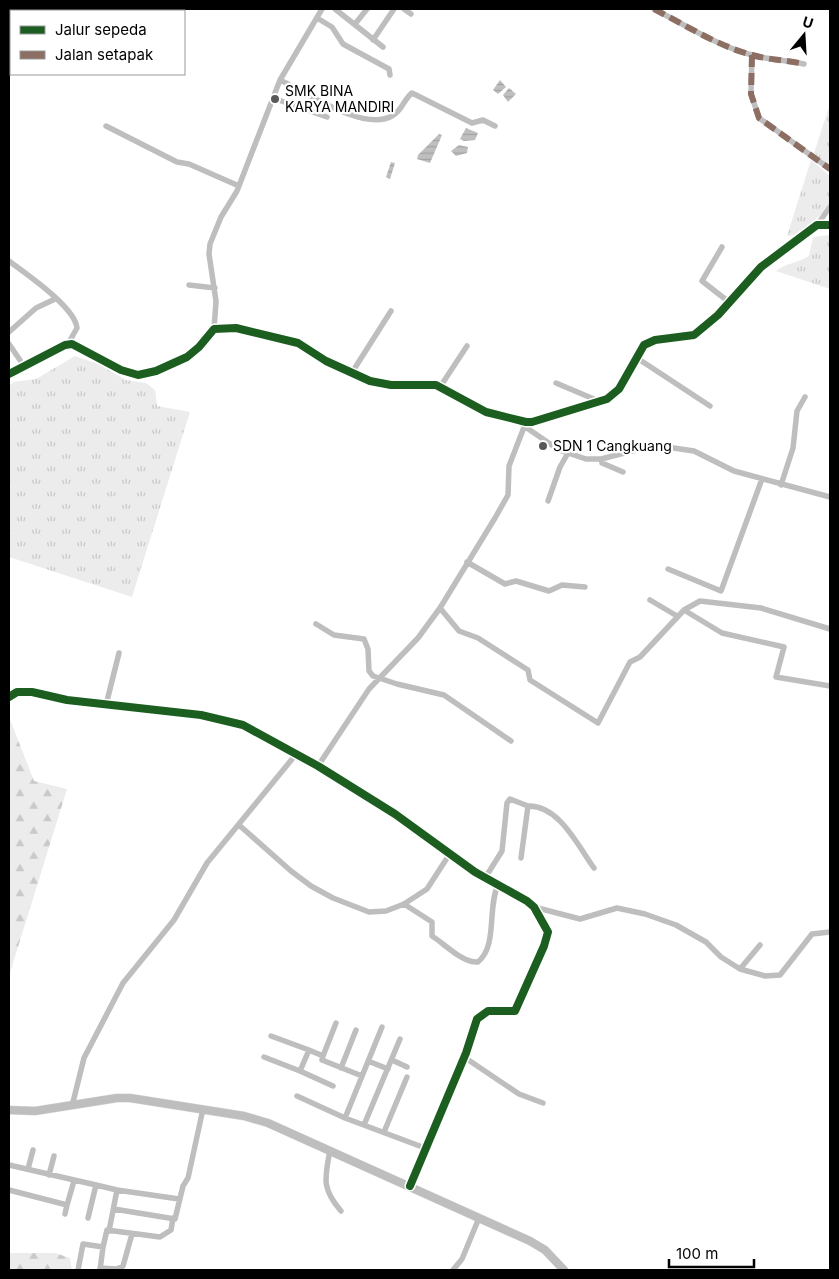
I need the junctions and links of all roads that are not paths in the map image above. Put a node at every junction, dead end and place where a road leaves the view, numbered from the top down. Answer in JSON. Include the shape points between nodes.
{"nodes":[{"id":1,"x":322,"y":9,"type":"edge"},
{"id":2,"x":335,"y":9,"type":"edge"},
{"id":3,"x":368,"y":9,"type":"edge"},
{"id":4,"x":394,"y":9,"type":"edge"},
{"id":5,"x":404,"y":9,"type":"edge"},
{"id":6,"x":654,"y":9,"type":"edge"},
{"id":7,"x":411,"y":14,"type":"dead end"},
{"id":8,"x":316,"y":18,"type":"junction"},
{"id":9,"x":355,"y":24,"type":"junction"},
{"id":10,"x":373,"y":40,"type":"junction"},
{"id":11,"x":384,"y":48,"type":"dead end"},
{"id":12,"x":752,"y":55,"type":"junction"},
{"id":13,"x":804,"y":64,"type":"dead end"},
{"id":14,"x":390,"y":75,"type":"dead end"},
{"id":15,"x":280,"y":80,"type":"junction"},
{"id":16,"x":273,"y":98,"type":"junction"},
{"id":17,"x":327,"y":117,"type":"dead end"},
{"id":18,"x":106,"y":126,"type":"dead end"},
{"id":19,"x":495,"y":126,"type":"dead end"},
{"id":20,"x":830,"y":169,"type":"edge"},
{"id":21,"x":239,"y":186,"type":"junction"},
{"id":22,"x":830,"y":207,"type":"edge"},
{"id":23,"x":817,"y":225,"type":"junction"},
{"id":24,"x":830,"y":225,"type":"edge"},
{"id":25,"x":722,"y":247,"type":"dead end"},
{"id":26,"x":9,"y":261,"type":"edge"},
{"id":27,"x":190,"y":284,"type":"dead end"},
{"id":28,"x":215,"y":288,"type":"junction"},
{"id":29,"x":55,"y":298,"type":"junction"},
{"id":30,"x":729,"y":302,"type":"junction"},
{"id":31,"x":391,"y":311,"type":"dead end"},
{"id":32,"x":214,"y":329,"type":"junction"},
{"id":33,"x":9,"y":332,"type":"edge"},
{"id":34,"x":9,"y":344,"type":"edge"},
{"id":35,"x":68,"y":344,"type":"junction"},
{"id":36,"x":467,"y":346,"type":"dead end"},
{"id":37,"x":637,"y":358,"type":"junction"},
{"id":38,"x":24,"y":366,"type":"junction"},
{"id":39,"x":9,"y":374,"type":"edge"},
{"id":40,"x":351,"y":374,"type":"junction"},
{"id":41,"x":556,"y":383,"type":"dead end"},
{"id":42,"x":440,"y":387,"type":"junction"},
{"id":43,"x":806,"y":397,"type":"dead end"},
{"id":44,"x":601,"y":402,"type":"junction"},
{"id":45,"x":710,"y":406,"type":"dead end"},
{"id":46,"x":525,"y":424,"type":"junction"},
{"id":47,"x":568,"y":453,"type":"junction"},
{"id":48,"x":601,"y":459,"type":"junction"},
{"id":49,"x":623,"y":472,"type":"dead end"},
{"id":50,"x":762,"y":479,"type":"junction"},
{"id":51,"x":780,"y":485,"type":"junction"},
{"id":52,"x":830,"y":497,"type":"edge"},
{"id":53,"x":548,"y":501,"type":"dead end"},
{"id":54,"x":467,"y":562,"type":"junction"},
{"id":55,"x":668,"y":569,"type":"dead end"},
{"id":56,"x":585,"y":587,"type":"dead end"},
{"id":57,"x":650,"y":600,"type":"dead end"},
{"id":58,"x":440,"y":608,"type":"junction"},
{"id":59,"x":684,"y":610,"type":"junction"},
{"id":60,"x":677,"y":616,"type":"junction"},
{"id":61,"x":316,"y":624,"type":"dead end"},
{"id":62,"x":830,"y":629,"type":"edge"},
{"id":63,"x":119,"y":652,"type":"dead end"},
{"id":64,"x":380,"y":679,"type":"junction"},
{"id":65,"x":830,"y":686,"type":"edge"},
{"id":66,"x":9,"y":697,"type":"edge"},
{"id":67,"x":106,"y":705,"type":"junction"},
{"id":68,"x":511,"y":741,"type":"dead end"},
{"id":69,"x":297,"y":753,"type":"junction"},
{"id":70,"x":318,"y":766,"type":"junction"},
{"id":71,"x":528,"y":806,"type":"junction"},
{"id":72,"x":239,"y":824,"type":"junction"},
{"id":73,"x":449,"y":855,"type":"junction"},
{"id":74,"x":521,"y":858,"type":"dead end"},
{"id":75,"x":594,"y":868,"type":"dead end"},
{"id":76,"x":485,"y":878,"type":"junction"},
{"id":77,"x":498,"y":886,"type":"junction"},
{"id":78,"x":404,"y":904,"type":"junction"},
{"id":79,"x":534,"y":907,"type":"junction"},
{"id":80,"x":830,"y":932,"type":"edge"},
{"id":81,"x":760,"y":946,"type":"dead end"},
{"id":82,"x":740,"y":969,"type":"junction"},
{"id":83,"x":336,"y":1022,"type":"dead end"},
{"id":84,"x":382,"y":1027,"type":"dead end"},
{"id":85,"x":356,"y":1030,"type":"dead end"},
{"id":86,"x":271,"y":1036,"type":"dead end"},
{"id":87,"x":400,"y":1040,"type":"dead end"},
{"id":88,"x":308,"y":1050,"type":"junction"},
{"id":89,"x":323,"y":1056,"type":"junction"},
{"id":90,"x":264,"y":1057,"type":"dead end"},
{"id":91,"x":464,"y":1057,"type":"junction"},
{"id":92,"x":392,"y":1060,"type":"junction"},
{"id":93,"x":368,"y":1061,"type":"junction"},
{"id":94,"x":407,"y":1067,"type":"dead end"},
{"id":95,"x":341,"y":1068,"type":"junction"},
{"id":96,"x":388,"y":1069,"type":"junction"},
{"id":97,"x":300,"y":1071,"type":"junction"},
{"id":98,"x":362,"y":1076,"type":"junction"},
{"id":99,"x":407,"y":1077,"type":"dead end"},
{"id":100,"x":333,"y":1086,"type":"dead end"},
{"id":101,"x":297,"y":1096,"type":"dead end"},
{"id":102,"x":543,"y":1103,"type":"dead end"},
{"id":103,"x":72,"y":1106,"type":"junction"},
{"id":104,"x":203,"y":1109,"type":"junction"},
{"id":105,"x":9,"y":1110,"type":"edge"},
{"id":106,"x":345,"y":1118,"type":"junction"},
{"id":107,"x":364,"y":1125,"type":"junction"},
{"id":108,"x":384,"y":1132,"type":"junction"},
{"id":109,"x":426,"y":1148,"type":"junction"},
{"id":110,"x":32,"y":1150,"type":"dead end"},
{"id":111,"x":330,"y":1150,"type":"junction"},
{"id":112,"x":54,"y":1156,"type":"dead end"},
{"id":113,"x":9,"y":1165,"type":"edge"},
{"id":114,"x":28,"y":1169,"type":"junction"},
{"id":115,"x":49,"y":1175,"type":"junction"},
{"id":116,"x":74,"y":1181,"type":"junction"},
{"id":117,"x":96,"y":1185,"type":"junction"},
{"id":118,"x":410,"y":1186,"type":"junction"},
{"id":119,"x":9,"y":1190,"type":"edge"},
{"id":120,"x":117,"y":1190,"type":"junction"},
{"id":121,"x":180,"y":1199,"type":"junction"},
{"id":122,"x":67,"y":1205,"type":"junction"},
{"id":123,"x":114,"y":1209,"type":"junction"},
{"id":124,"x":341,"y":1211,"type":"dead end"},
{"id":125,"x":65,"y":1214,"type":"dead end"},
{"id":126,"x":88,"y":1218,"type":"dead end"},
{"id":127,"x":174,"y":1218,"type":"junction"},
{"id":128,"x":479,"y":1218,"type":"junction"},
{"id":129,"x":109,"y":1231,"type":"junction"},
{"id":130,"x":132,"y":1234,"type":"junction"},
{"id":131,"x":103,"y":1246,"type":"junction"},
{"id":132,"x":100,"y":1269,"type":"edge"},
{"id":133,"x":78,"y":1270,"type":"edge"},
{"id":134,"x":453,"y":1270,"type":"edge"},
{"id":135,"x":564,"y":1270,"type":"edge"}],
"edges":[{"from":1,"to":8,"type":"street"},
{"from":2,"to":9,"type":"street"},
{"from":3,"to":9,"type":"street"},
{"from":4,"to":10,"type":"street"},
{"from":5,"to":7,"type":"street"},
{"from":6,"to":12,"type":"street","via":[[727,47]]},
{"from":8,"to":14,"type":"street","via":[[332,27],[343,44],[389,69]]},
{"from":8,"to":15,"type":"street"},
{"from":9,"to":10,"type":"street"},
{"from":10,"to":11,"type":"street"},
{"from":12,"to":13,"type":"street"},
{"from":12,"to":20,"type":"street","via":[[751,94],[759,118]]},
{"from":15,"to":16,"type":"street"},
{"from":15,"to":19,"type":"street","via":[[359,117],[387,119],[400,110],[412,93],[475,124],[483,120]]},
{"from":16,"to":17,"type":"street"},
{"from":16,"to":21,"type":"street"},
{"from":18,"to":21,"type":"street","via":[[177,162]]},
{"from":21,"to":28,"type":"street","via":[[209,248]]},
{"from":22,"to":23,"type":"street"},
{"from":23,"to":24,"type":"street"},
{"from":23,"to":30,"type":"street","via":[[761,267]]},
{"from":25,"to":30,"type":"street","via":[[702,281]]},
{"from":26,"to":29,"type":"street"},
{"from":27,"to":28,"type":"street"},
{"from":28,"to":32,"type":"street"},
{"from":29,"to":33,"type":"street","via":[[36,308]]},
{"from":29,"to":35,"type":"street","via":[[72,314],[77,324]]},
{"from":30,"to":37,"type":"street","via":[[694,335],[650,342],[644,345]]},
{"from":31,"to":40,"type":"street"},
{"from":32,"to":35,"type":"street","via":[[186,357],[138,376]]},
{"from":32,"to":40,"type":"street","via":[[236,328],[298,343]]},
{"from":34,"to":38,"type":"street"},
{"from":35,"to":38,"type":"street"},
{"from":36,"to":42,"type":"street"},
{"from":37,"to":44,"type":"street","via":[[619,389]]},
{"from":37,"to":45,"type":"street"},
{"from":38,"to":39,"type":"street"},
{"from":40,"to":42,"type":"street","via":[[386,384]]},
{"from":41,"to":44,"type":"street"},
{"from":42,"to":46,"type":"street","via":[[486,412]]},
{"from":43,"to":51,"type":"street","via":[[797,411],[793,448]]},
{"from":44,"to":46,"type":"street"},
{"from":46,"to":47,"type":"street","via":[[558,450]]},
{"from":46,"to":54,"type":"street","via":[[508,468],[508,495]]},
{"from":47,"to":48,"type":"street","via":[[586,459]]},
{"from":47,"to":53,"type":"street"},
{"from":48,"to":49,"type":"street","via":[[602,463]]},
{"from":48,"to":50,"type":"street","via":[[660,446],[694,451],[734,471]]},
{"from":50,"to":51,"type":"street"},
{"from":50,"to":55,"type":"street","via":[[721,591]]},
{"from":51,"to":52,"type":"street"},
{"from":54,"to":56,"type":"street","via":[[507,585],[516,581],[548,591],[562,585]]},
{"from":54,"to":58,"type":"street"},
{"from":57,"to":60,"type":"street"},
{"from":58,"to":60,"type":"street","via":[[459,631],[478,638],[528,670],[530,680],[598,723],[627,665],[640,657]]},
{"from":58,"to":64,"type":"street","via":[[418,638]]},
{"from":59,"to":60,"type":"street"},
{"from":59,"to":62,"type":"street","via":[[700,601],[761,608]]},
{"from":59,"to":65,"type":"street","via":[[722,633],[784,648],[776,677]]},
{"from":61,"to":64,"type":"street","via":[[334,635],[364,640],[368,649],[369,671]]},
{"from":63,"to":67,"type":"street"},
{"from":64,"to":68,"type":"street","via":[[444,695]]},
{"from":64,"to":70,"type":"street","via":[[350,714]]},
{"from":66,"to":67,"type":"street","via":[[17,692],[32,692]]},
{"from":67,"to":69,"type":"street","via":[[223,719],[243,725]]},
{"from":69,"to":70,"type":"street"},
{"from":69,"to":72,"type":"street"},
{"from":70,"to":73,"type":"street","via":[[395,814]]},
{"from":71,"to":74,"type":"street"},
{"from":71,"to":75,"type":"street","via":[[540,807],[552,814]]},
{"from":71,"to":76,"type":"street","via":[[513,799],[508,801],[502,851]]},
{"from":72,"to":78,"type":"street","via":[[291,871],[334,898],[368,912],[386,911]]},
{"from":72,"to":103,"type":"street","via":[[207,863],[174,920],[123,982],[84,1058]]},
{"from":73,"to":76,"type":"street"},
{"from":73,"to":78,"type":"street","via":[[427,889]]},
{"from":76,"to":77,"type":"street"},
{"from":77,"to":78,"type":"street","via":[[491,905],[491,936],[478,962],[461,956],[432,936],[432,922]]},
{"from":77,"to":79,"type":"street","via":[[528,900]]},
{"from":79,"to":82,"type":"street","via":[[580,919],[616,908],[645,914],[676,925],[706,942],[725,961]]},
{"from":79,"to":91,"type":"street","via":[[548,935],[516,1009],[511,1013],[480,1015]]},
{"from":80,"to":82,"type":"street","via":[[812,934],[780,975],[765,976]]},
{"from":81,"to":82,"type":"street"},
{"from":83,"to":89,"type":"street"},
{"from":84,"to":93,"type":"street"},
{"from":85,"to":95,"type":"street"},
{"from":86,"to":88,"type":"street"},
{"from":87,"to":92,"type":"street"},
{"from":88,"to":89,"type":"street"},
{"from":88,"to":97,"type":"street"},
{"from":89,"to":95,"type":"street","via":[[322,1060]]},
{"from":90,"to":97,"type":"street"},
{"from":91,"to":102,"type":"street","via":[[520,1094]]},
{"from":91,"to":109,"type":"street"},
{"from":92,"to":94,"type":"street"},
{"from":92,"to":96,"type":"street"},
{"from":93,"to":96,"type":"street"},
{"from":93,"to":98,"type":"street"},
{"from":95,"to":98,"type":"street"},
{"from":96,"to":107,"type":"street"},
{"from":97,"to":100,"type":"street"},
{"from":98,"to":106,"type":"street"},
{"from":99,"to":108,"type":"street"},
{"from":101,"to":106,"type":"street"},
{"from":103,"to":104,"type":"main road","via":[[130,1098]]},
{"from":103,"to":105,"type":"main road","via":[[35,1111]]},
{"from":104,"to":111,"type":"main road","via":[[260,1120]]},
{"from":104,"to":121,"type":"street","via":[[188,1178],[182,1186]]},
{"from":106,"to":107,"type":"street"},
{"from":107,"to":108,"type":"street"},
{"from":108,"to":109,"type":"street"},
{"from":109,"to":118,"type":"street"},
{"from":110,"to":114,"type":"street"},
{"from":111,"to":118,"type":"main road"},
{"from":111,"to":124,"type":"street","via":[[324,1180],[330,1197]]},
{"from":112,"to":115,"type":"street"},
{"from":113,"to":114,"type":"street"},
{"from":114,"to":115,"type":"street"},
{"from":115,"to":116,"type":"street"},
{"from":116,"to":117,"type":"street"},
{"from":116,"to":122,"type":"street"},
{"from":117,"to":120,"type":"street"},
{"from":117,"to":126,"type":"street"},
{"from":118,"to":128,"type":"main road"},
{"from":119,"to":122,"type":"street"},
{"from":120,"to":121,"type":"street"},
{"from":120,"to":123,"type":"street"},
{"from":121,"to":127,"type":"street"},
{"from":122,"to":125,"type":"street"},
{"from":123,"to":127,"type":"street"},
{"from":123,"to":129,"type":"street"},
{"from":127,"to":130,"type":"street","via":[[171,1230],[160,1237]]},
{"from":128,"to":134,"type":"street","via":[[462,1260]]},
{"from":128,"to":135,"type":"main road","via":[[539,1246]]},
{"from":129,"to":130,"type":"street"},
{"from":129,"to":131,"type":"street"},
{"from":130,"to":132,"type":"street","via":[[123,1266]]},
{"from":131,"to":132,"type":"street"},
{"from":131,"to":133,"type":"street","via":[[83,1244]]}]}
